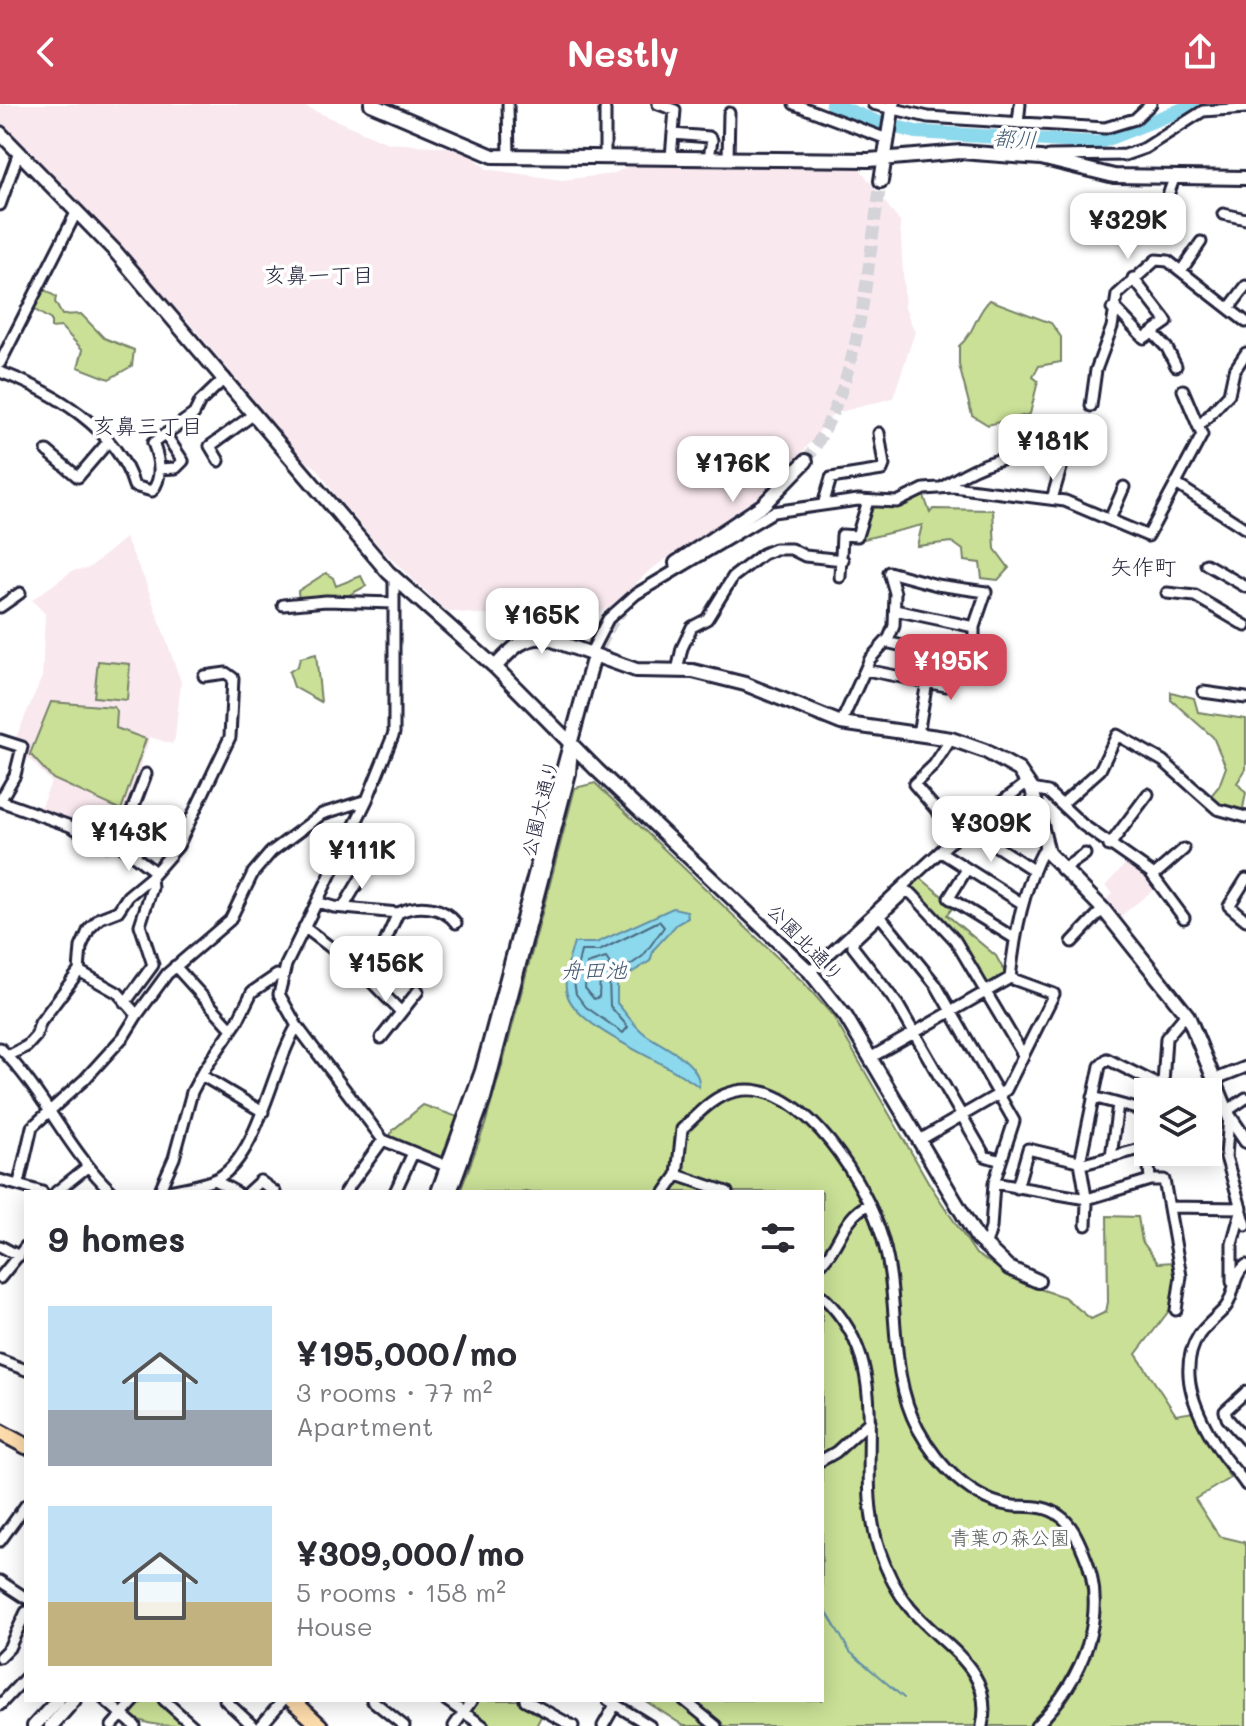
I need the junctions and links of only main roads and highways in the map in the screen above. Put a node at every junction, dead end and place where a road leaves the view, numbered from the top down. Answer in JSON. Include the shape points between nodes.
{"nodes":[{"id":1,"x":0,"y":1432,"type":"edge"},
{"id":2,"x":24,"y":1445,"type":"edge"},
{"id":3,"x":294,"y":1702,"type":"edge"},
{"id":4,"x":320,"y":1726,"type":"edge"}],
"edges":[{"from":1,"to":2,"type":"main road"},
{"from":3,"to":4,"type":"main road"}]}
